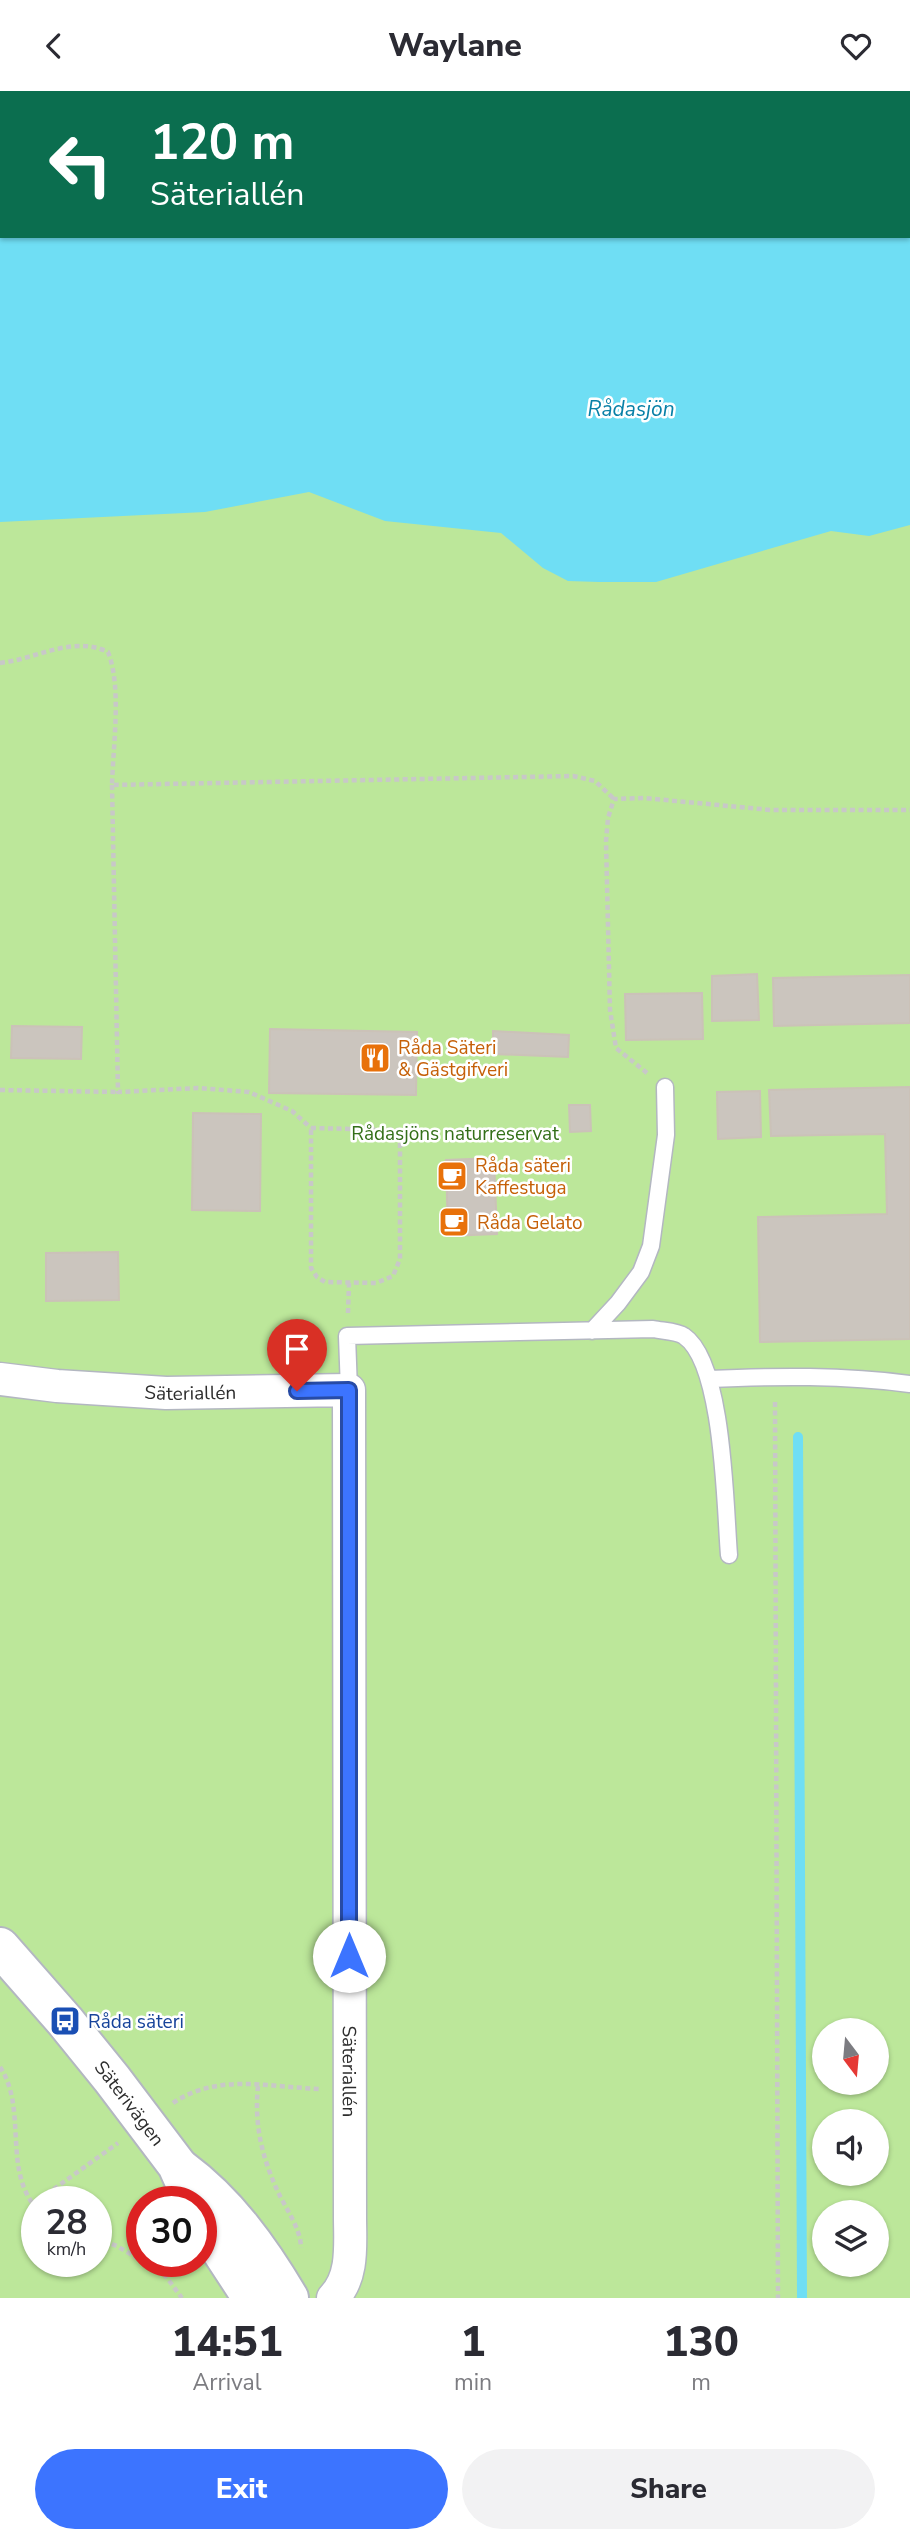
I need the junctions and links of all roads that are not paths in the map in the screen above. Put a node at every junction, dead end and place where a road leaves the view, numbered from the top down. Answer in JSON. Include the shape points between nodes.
{"nodes":[{"id":1,"x":665,"y":1087,"type":"road end"},
{"id":2,"x":592,"y":1331,"type":"junction"},
{"id":3,"x":0,"y":1379,"type":"edge"},
{"id":4,"x":709,"y":1379,"type":"junction"},
{"id":5,"x":910,"y":1384,"type":"edge"},
{"id":6,"x":349,"y":1390,"type":"junction"},
{"id":7,"x":729,"y":1555,"type":"dead end"},
{"id":8,"x":0,"y":1947,"type":"edge"},
{"id":9,"x":177,"y":2165,"type":"junction"},
{"id":10,"x":186,"y":2186,"type":"edge"},
{"id":11,"x":217,"y":2244,"type":"edge"},
{"id":12,"x":252,"y":2298,"type":"edge"},
{"id":13,"x":289,"y":2298,"type":"edge"},
{"id":14,"x":333,"y":2298,"type":"edge"}],
"edges":[{"from":1,"to":2,"type":"lane","via":[[666,1135],[651,1246],[641,1272]]},
{"from":2,"to":4,"type":"lane","via":[[653,1329],[684,1336]]},
{"from":2,"to":6,"type":"lane","via":[[347,1336]]},
{"from":3,"to":6,"type":"street","name":"Säteriallén","via":[[166,1394]]},
{"from":4,"to":5,"type":"lane","via":[[775,1376]]},
{"from":4,"to":7,"type":"lane","via":[[718,1421]]},
{"from":6,"to":14,"type":"street","name":"Säteriallén","via":[[349,2260],[345,2279]]},
{"from":8,"to":9,"type":"street","name":"Säterivägen","via":[[65,2021]]},
{"from":9,"to":10,"type":"street","name":"Säterivägen"},
{"from":9,"to":13,"type":"street","name":"Säterivägen","via":[[230,2212]]},
{"from":11,"to":12,"type":"street"}]}
